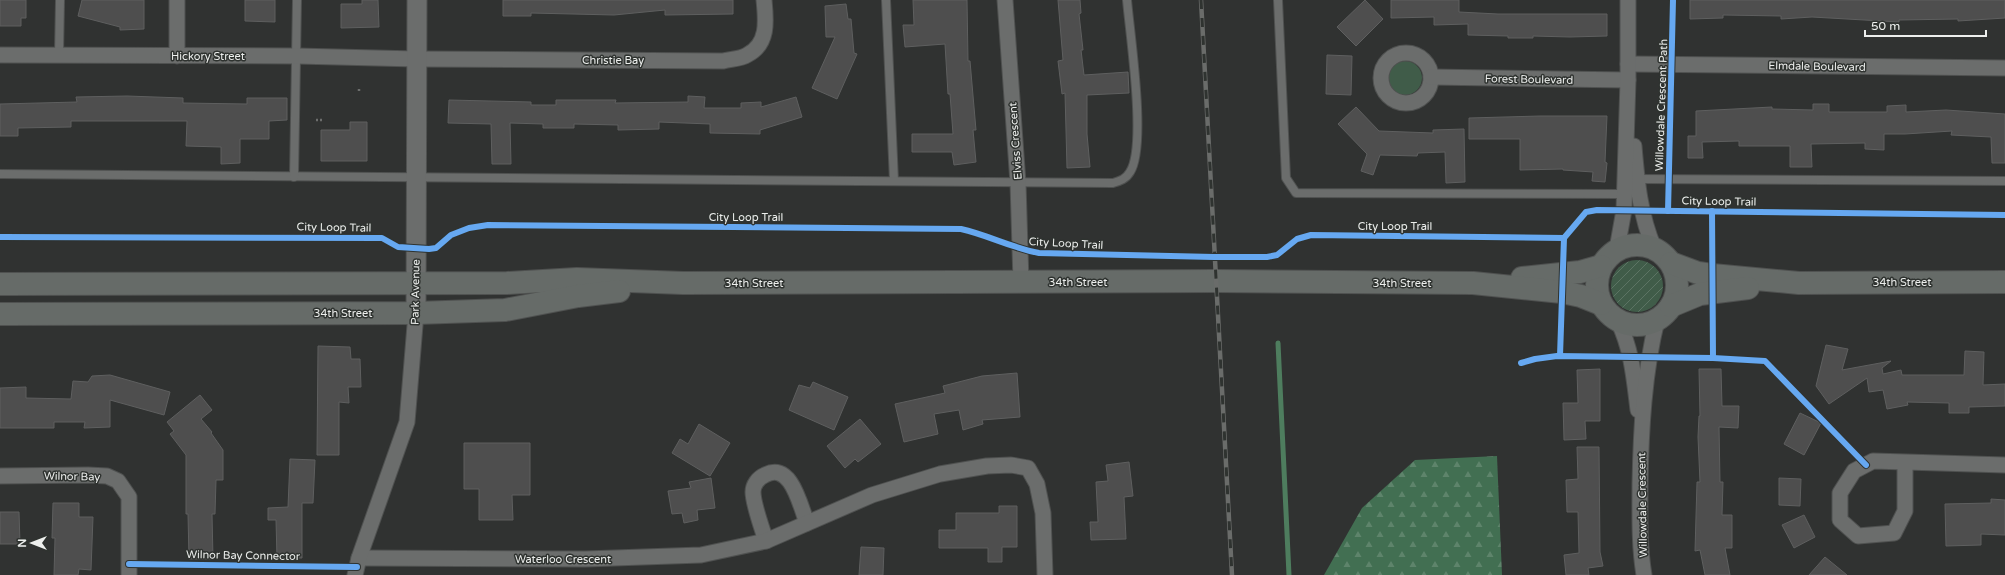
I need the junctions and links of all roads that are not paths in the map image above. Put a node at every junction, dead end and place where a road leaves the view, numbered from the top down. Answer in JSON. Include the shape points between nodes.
{"nodes":[{"id":1,"x":60,"y":0,"type":"edge"},
{"id":2,"x":177,"y":0,"type":"edge"},
{"id":3,"x":297,"y":0,"type":"edge"},
{"id":4,"x":417,"y":0,"type":"edge"},
{"id":5,"x":764,"y":0,"type":"edge"},
{"id":6,"x":886,"y":0,"type":"edge"},
{"id":7,"x":1005,"y":0,"type":"edge"},
{"id":8,"x":1127,"y":0,"type":"edge"},
{"id":9,"x":1278,"y":0,"type":"edge"},
{"id":10,"x":1628,"y":0,"type":"edge"},
{"id":11,"x":0,"y":55,"type":"edge"},
{"id":12,"x":59,"y":56,"type":"junction"},
{"id":13,"x":177,"y":56,"type":"junction"},
{"id":14,"x":297,"y":56,"type":"junction"},
{"id":15,"x":416,"y":59,"type":"junction"},
{"id":16,"x":1628,"y":64,"type":"junction"},
{"id":17,"x":2005,"y":68,"type":"edge"},
{"id":18,"x":1431,"y":77,"type":"dead end"},
{"id":19,"x":1628,"y":85,"type":"junction"},
{"id":20,"x":0,"y":174,"type":"edge"},
{"id":21,"x":294,"y":177,"type":"junction"},
{"id":22,"x":416,"y":178,"type":"junction"},
{"id":23,"x":1637,"y":179,"type":"junction"},
{"id":24,"x":894,"y":181,"type":"junction"},
{"id":25,"x":2005,"y":181,"type":"edge"},
{"id":26,"x":1018,"y":183,"type":"junction"},
{"id":27,"x":1624,"y":194,"type":"junction"},
{"id":28,"x":1654,"y":248,"type":"junction"},
{"id":29,"x":1617,"y":249,"type":"junction"},
{"id":30,"x":1671,"y":263,"type":"junction"},
{"id":31,"x":1601,"y":266,"type":"junction"},
{"id":32,"x":1021,"y":282,"type":"junction"},
{"id":33,"x":2005,"y":282,"type":"edge"},
{"id":34,"x":416,"y":283,"type":"junction"},
{"id":35,"x":683,"y":283,"type":"junction"},
{"id":36,"x":1473,"y":283,"type":"junction"},
{"id":37,"x":1799,"y":283,"type":"junction"},
{"id":38,"x":0,"y":284,"type":"edge"},
{"id":39,"x":1601,"y":304,"type":"junction"},
{"id":40,"x":416,"y":313,"type":"junction"},
{"id":41,"x":1664,"y":313,"type":"junction"},
{"id":42,"x":0,"y":314,"type":"edge"},
{"id":43,"x":1618,"y":321,"type":"junction"},
{"id":44,"x":1641,"y":435,"type":"junction"},
{"id":45,"x":1905,"y":463,"type":"junction"},
{"id":46,"x":2005,"y":466,"type":"edge"},
{"id":47,"x":0,"y":476,"type":"edge"},
{"id":48,"x":807,"y":523,"type":"junction"},
{"id":49,"x":766,"y":541,"type":"junction"},
{"id":50,"x":359,"y":558,"type":"junction"},
{"id":51,"x":129,"y":575,"type":"edge"},
{"id":52,"x":355,"y":575,"type":"edge"},
{"id":53,"x":1045,"y":575,"type":"edge"},
{"id":54,"x":1644,"y":575,"type":"edge"}],
"edges":[{"from":1,"to":12,"type":"lane"},
{"from":2,"to":13,"type":"street"},
{"from":3,"to":14,"type":"lane"},
{"from":4,"to":15,"type":"street","name":"Park Avenue"},
{"from":5,"to":15,"type":"street","name":"Christie Bay","via":[[766,27],[760,45],[747,56],[723,61]]},
{"from":6,"to":24,"type":"lane"},
{"from":7,"to":26,"type":"street","name":"Elviss Crescent"},
{"from":8,"to":26,"type":"lane","via":[[1138,133],[1136,157],[1131,171],[1124,180],[1113,183]]},
{"from":9,"to":27,"type":"lane","via":[[1286,178],[1296,193]]},
{"from":10,"to":16,"type":"street"},
{"from":11,"to":12,"type":"street","name":"Hickory Street"},
{"from":12,"to":13,"type":"street","name":"Hickory Street"},
{"from":13,"to":14,"type":"street","name":"Hickory Street"},
{"from":14,"to":15,"type":"street","name":"Hickory Street"},
{"from":14,"to":21,"type":"lane"},
{"from":15,"to":22,"type":"street","name":"Park Avenue"},
{"from":16,"to":17,"type":"street","name":"Elmdale Boulevard"},
{"from":16,"to":19,"type":"street"},
{"from":18,"to":19,"type":"street","name":"Forest Boulevard"},
{"from":19,"to":23,"type":"street"},
{"from":19,"to":27,"type":"street"},
{"from":20,"to":21,"type":"lane"},
{"from":21,"to":22,"type":"lane"},
{"from":22,"to":24,"type":"lane"},
{"from":22,"to":34,"type":"street","name":"Park Avenue"},
{"from":23,"to":25,"type":"lane"},
{"from":23,"to":28,"type":"street","via":[[1645,227]]},
{"from":24,"to":26,"type":"lane"},
{"from":26,"to":32,"type":"street","name":"Elviss Crescent"},
{"from":27,"to":29,"type":"street","via":[[1622,230]]},
{"from":28,"to":29,"type":"main road","via":[[1629,245]]},
{"from":28,"to":30,"type":"main road"},
{"from":29,"to":31,"type":"main road"},
{"from":30,"to":37,"type":"main road","name":"34th Street","via":[[1698,273]]},
{"from":30,"to":41,"type":"main road","via":[[1677,284],[1676,295]]},
{"from":31,"to":36,"type":"main road","name":"34th Street","via":[[1563,274]]},
{"from":31,"to":39,"type":"main road","via":[[1597,279],[1597,292]]},
{"from":32,"to":35,"type":"main road","name":"34th Street"},
{"from":32,"to":36,"type":"main road","name":"34th Street"},
{"from":33,"to":37,"type":"main road","name":"34th Street"},
{"from":34,"to":35,"type":"main road","name":"34th Street","via":[[507,283],[577,279]]},
{"from":34,"to":38,"type":"main road","name":"34th Street"},
{"from":34,"to":40,"type":"street","name":"Park Avenue"},
{"from":35,"to":40,"type":"main road","name":"34th Street","via":[[578,296],[505,310]]},
{"from":36,"to":39,"type":"main road","name":"34th Street","via":[[1562,292]]},
{"from":37,"to":41,"type":"main road","name":"34th Street","via":[[1712,292],[1693,297]]},
{"from":39,"to":43,"type":"main road","via":[[1608,314]]},
{"from":40,"to":42,"type":"main road","name":"34th Street"},
{"from":40,"to":50,"type":"street","name":"Park Avenue","via":[[407,422]]},
{"from":41,"to":43,"type":"main road","via":[[1644,325]]},
{"from":41,"to":44,"type":"street","name":"Willowdale Crescent","via":[[1649,358]]},
{"from":43,"to":44,"type":"street","name":"Willowdale Crescent","via":[[1627,340],[1631,357]]},
{"from":44,"to":54,"type":"street","name":"Willowdale Crescent","via":[[1640,529]]},
{"from":45,"to":45,"type":"street","via":[[1874,461],[1854,471],[1840,493],[1840,520],[1858,536],[1894,533],[1906,511]]},
{"from":45,"to":46,"type":"street"},
{"from":47,"to":51,"type":"street","name":"Wilnor Bay","via":[[88,475],[107,476],[118,481],[129,497]]},
{"from":48,"to":49,"type":"street","name":"Waterloo Crescent"},
{"from":48,"to":49,"type":"street","via":[[793,487],[784,474],[777,471],[765,475],[757,480],[753,492]]},
{"from":48,"to":53,"type":"street","name":"Waterloo Crescent","via":[[872,495],[940,474],[987,466],[1011,465],[1028,468],[1038,484],[1043,513]]},
{"from":49,"to":50,"type":"street","name":"Waterloo Crescent","via":[[701,555],[653,558]]},
{"from":50,"to":52,"type":"street","name":"Park Avenue"}]}
